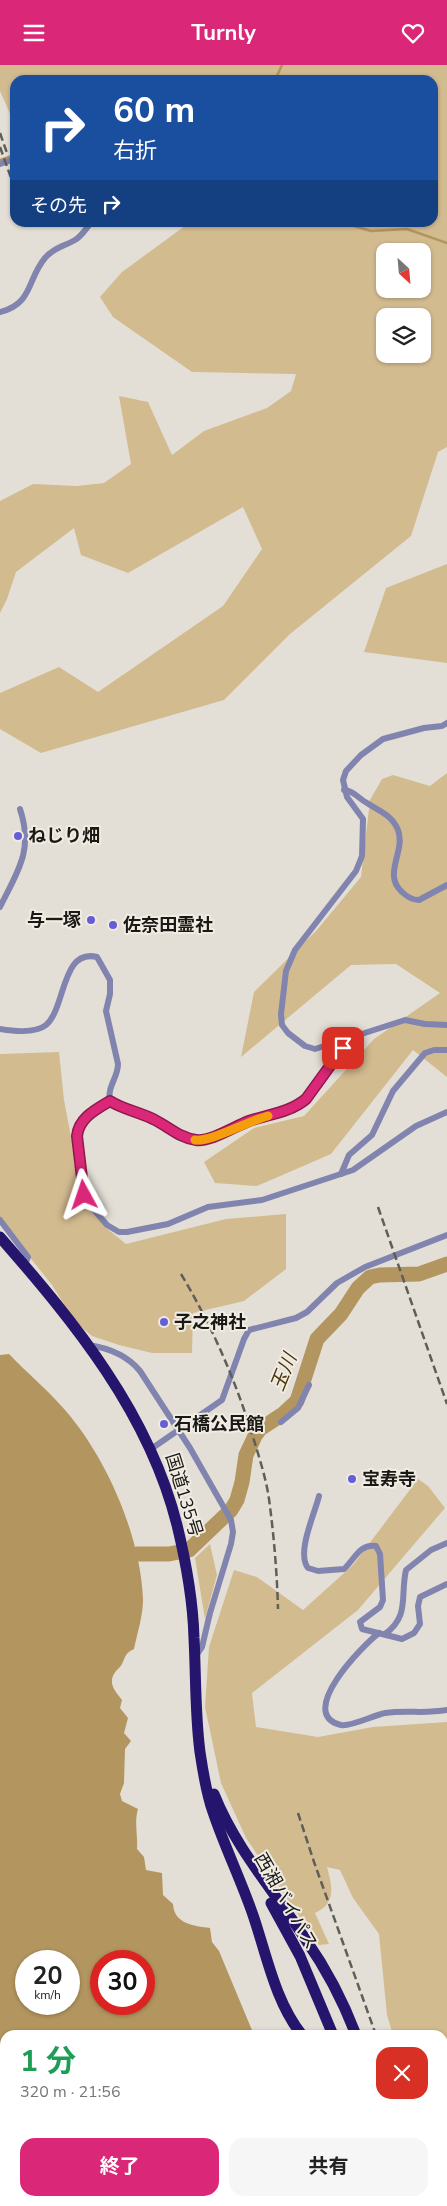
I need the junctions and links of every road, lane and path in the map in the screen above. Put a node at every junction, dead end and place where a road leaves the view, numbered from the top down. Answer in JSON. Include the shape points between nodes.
{"nodes":[{"id":1,"x":88,"y":227,"type":"edge"},
{"id":2,"x":0,"y":312,"type":"edge"},
{"id":3,"x":447,"y":723,"type":"edge"},
{"id":4,"x":344,"y":790,"type":"junction"},
{"id":5,"x":20,"y":809,"type":"dead end"},
{"id":6,"x":447,"y":885,"type":"edge"},
{"id":7,"x":0,"y":907,"type":"edge"},
{"id":8,"x":447,"y":1025,"type":"edge"},
{"id":9,"x":0,"y":1029,"type":"edge"},
{"id":10,"x":340,"y":1042,"type":"junction"},
{"id":11,"x":447,"y":1050,"type":"edge"},
{"id":12,"x":110,"y":1101,"type":"junction"},
{"id":13,"x":447,"y":1112,"type":"edge"},
{"id":14,"x":341,"y":1174,"type":"junction"},
{"id":15,"x":0,"y":1220,"type":"edge"},
{"id":16,"x":447,"y":1235,"type":"edge"},
{"id":17,"x":0,"y":1237,"type":"edge"},
{"id":18,"x":25,"y":1265,"type":"junction"},
{"id":19,"x":88,"y":1345,"type":"junction"},
{"id":20,"x":309,"y":1385,"type":"dead end"},
{"id":21,"x":281,"y":1422,"type":"dead end"},
{"id":22,"x":178,"y":1429,"type":"junction"},
{"id":23,"x":153,"y":1453,"type":"junction"},
{"id":24,"x":319,"y":1496,"type":"dead end"},
{"id":25,"x":447,"y":1543,"type":"edge"},
{"id":26,"x":447,"y":1584,"type":"edge"},
{"id":27,"x":382,"y":1634,"type":"junction"},
{"id":28,"x":194,"y":1658,"type":"junction"},
{"id":29,"x":447,"y":1710,"type":"edge"},
{"id":30,"x":200,"y":1752,"type":"junction"},
{"id":31,"x":206,"y":1786,"type":"junction"},
{"id":32,"x":269,"y":1889,"type":"junction"},
{"id":33,"x":287,"y":1926,"type":"junction"},
{"id":34,"x":299,"y":2030,"type":"edge"},
{"id":35,"x":331,"y":2030,"type":"edge"},
{"id":36,"x":336,"y":2030,"type":"edge"},
{"id":37,"x":354,"y":2030,"type":"edge"}],
"edges":[{"from":1,"to":2,"type":"street","via":[[79,237],[51,251],[24,300],[11,310]]},
{"from":3,"to":4,"type":"street","via":[[383,739],[352,763],[343,780]]},
{"from":4,"to":6,"type":"street","via":[[349,790],[389,816],[394,823],[400,839],[393,875],[403,894],[419,900]]},
{"from":4,"to":10,"type":"street","via":[[363,819],[362,856],[356,871],[295,950],[286,971],[281,1015],[284,1028],[305,1046],[315,1049]]},
{"from":5,"to":7,"type":"street","via":[[24,822],[23,858]]},
{"from":8,"to":10,"type":"street","via":[[405,1020]]},
{"from":9,"to":12,"type":"street","via":[[38,1029],[46,1025],[73,964],[81,958],[97,957],[110,979],[106,1011],[118,1064],[108,1093]]},
{"from":10,"to":12,"type":"street","via":[[343,1048],[338,1056],[298,1105],[279,1114],[251,1120],[205,1140],[184,1137],[156,1120]]},
{"from":11,"to":14,"type":"street","via":[[426,1053],[393,1091],[372,1135],[349,1155]]},
{"from":12,"to":14,"type":"street","via":[[83,1120],[77,1136],[84,1195],[107,1225],[119,1232],[168,1224],[208,1207],[262,1199]]},
{"from":13,"to":14,"type":"street","via":[[416,1126],[353,1170]]},
{"from":15,"to":18,"type":"street","via":[[28,1257]]},
{"from":16,"to":22,"type":"street","via":[[365,1267],[337,1283],[307,1312],[296,1318],[249,1330],[222,1400]]},
{"from":17,"to":18,"type":"highway","name":"国道135号"},
{"from":18,"to":19,"type":"highway","name":"国道135号"},
{"from":19,"to":22,"type":"street","via":[[108,1349],[136,1366]]},
{"from":19,"to":23,"type":"highway","name":"国道135号","via":[[130,1409]]},
{"from":20,"to":21,"type":"street","via":[[298,1408]]},
{"from":22,"to":23,"type":"street"},
{"from":22,"to":28,"type":"street","via":[[231,1520],[234,1532],[202,1647]]},
{"from":23,"to":28,"type":"highway","name":"国道135号","via":[[180,1539],[193,1619]]},
{"from":24,"to":27,"type":"street","via":[[311,1516],[304,1563],[310,1570],[340,1570],[347,1567],[366,1546],[376,1546],[380,1554],[383,1600],[380,1607],[360,1625],[362,1629]]},
{"from":25,"to":27,"type":"street","via":[[431,1550],[406,1570],[397,1626]]},
{"from":26,"to":27,"type":"street","via":[[420,1597],[420,1625],[414,1633],[402,1639]]},
{"from":27,"to":29,"type":"street","via":[[370,1640],[335,1679],[326,1705],[328,1717],[344,1726],[386,1713]]},
{"from":28,"to":30,"type":"highway","name":"国道135号"},
{"from":30,"to":31,"type":"highway","name":"国道135号"},
{"from":30,"to":32,"type":"highway","name":"国道135号","via":[[223,1817]]},
{"from":31,"to":33,"type":"highway","name":"西湘バイパス","via":[[232,1845]]},
{"from":31,"to":34,"type":"highway","name":"国道135号","via":[[280,1994]]},
{"from":32,"to":33,"type":"highway","name":"西湘バイパス"},
{"from":32,"to":37,"type":"highway","name":"国道135号","via":[[319,1959]]},
{"from":33,"to":35,"type":"highway","name":"西湘バイパス"},
{"from":33,"to":36,"type":"highway","name":"西湘バイパス","via":[[324,1998]]}]}
